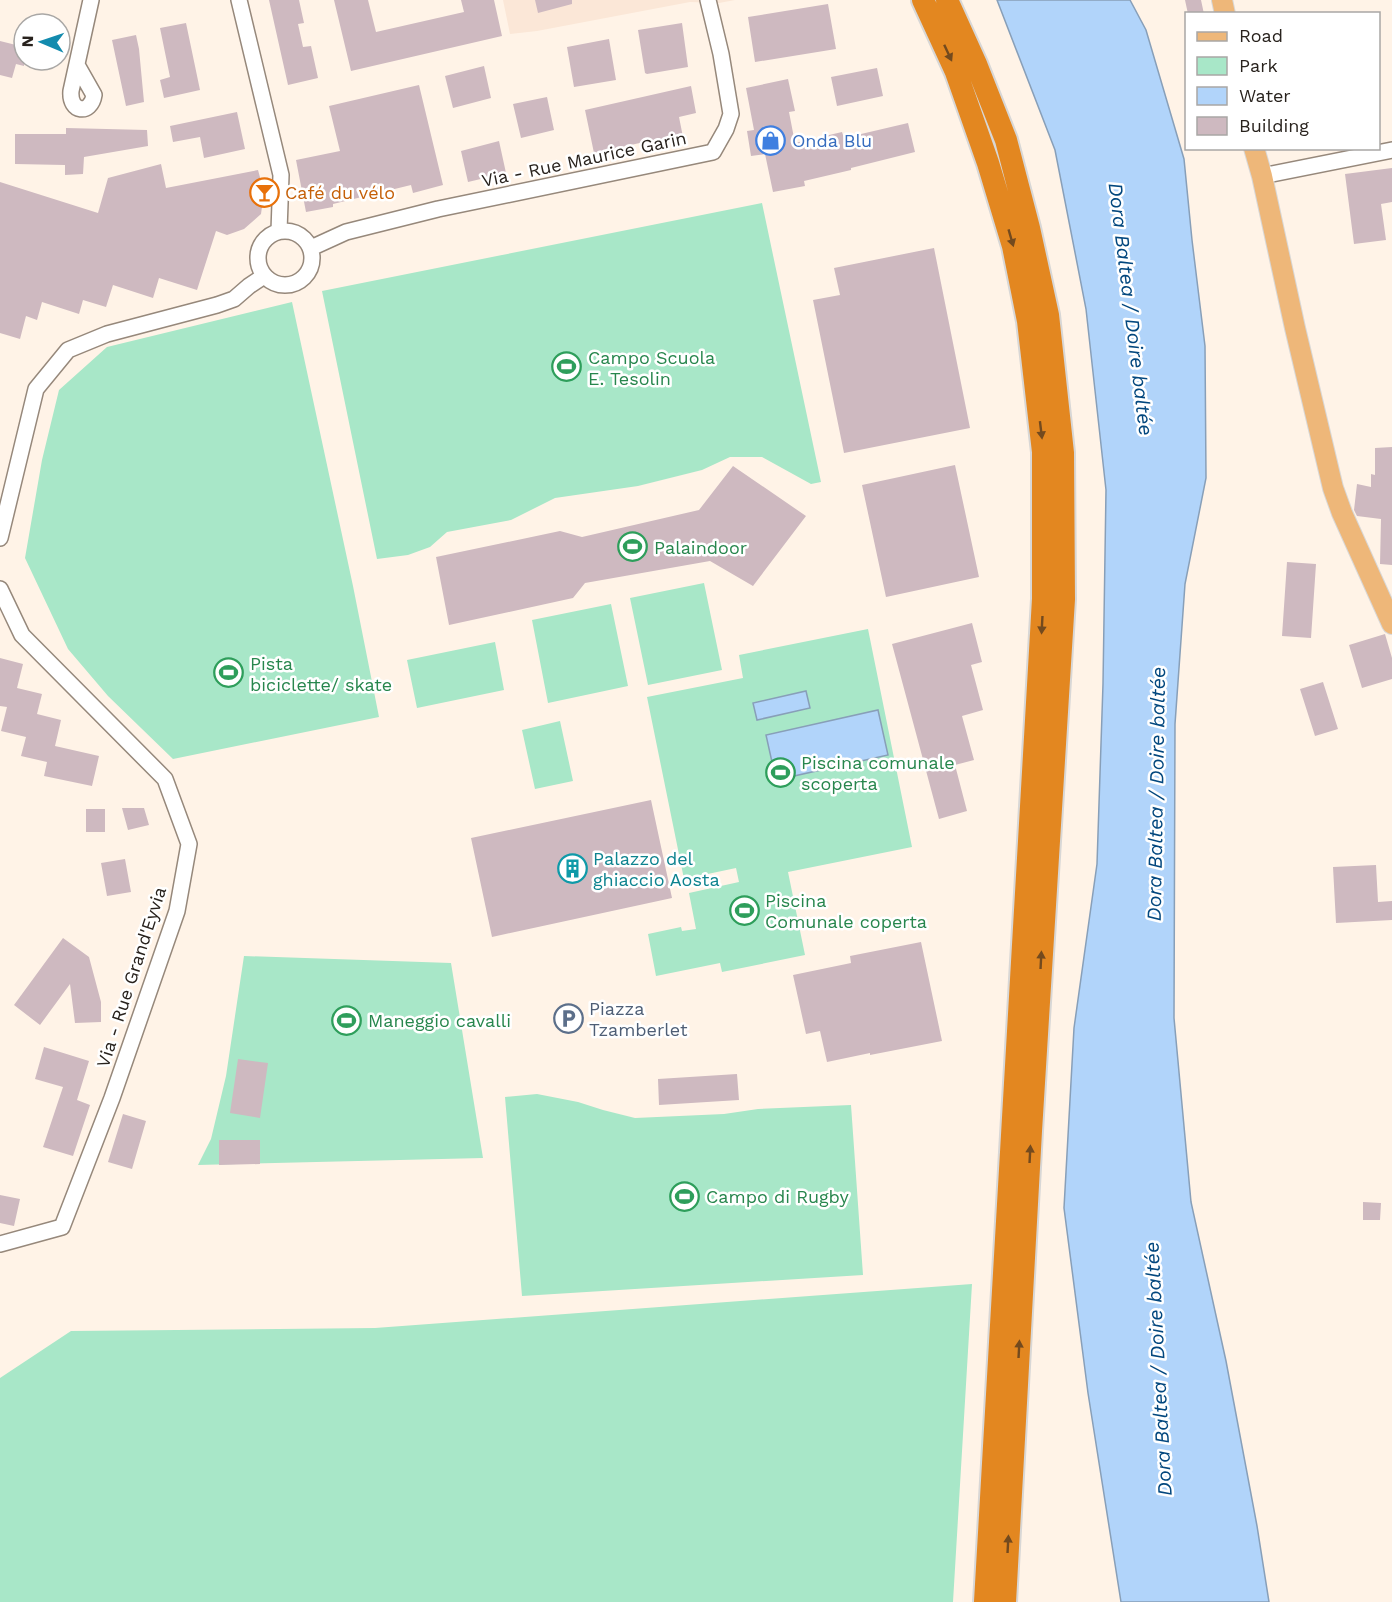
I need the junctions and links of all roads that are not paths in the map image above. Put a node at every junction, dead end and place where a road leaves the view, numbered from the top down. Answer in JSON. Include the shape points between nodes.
{"nodes":[{"id":1,"x":91,"y":0,"type":"edge"},
{"id":2,"x":239,"y":0,"type":"edge"},
{"id":3,"x":708,"y":0,"type":"edge"},
{"id":4,"x":923,"y":0,"type":"edge"},
{"id":5,"x":947,"y":0,"type":"edge"},
{"id":6,"x":77,"y":65,"type":"dead end"},
{"id":7,"x":1255,"y":150,"type":"edge"},
{"id":8,"x":1392,"y":150,"type":"edge"},
{"id":9,"x":1262,"y":176,"type":"junction"},
{"id":10,"x":279,"y":231,"type":"junction"},
{"id":11,"x":311,"y":248,"type":"junction"},
{"id":12,"x":264,"y":276,"type":"junction"},
{"id":13,"x":0,"y":538,"type":"edge"},
{"id":14,"x":0,"y":589,"type":"edge"},
{"id":15,"x":1392,"y":624,"type":"edge"},
{"id":16,"x":0,"y":1244,"type":"edge"},
{"id":17,"x":985,"y":1602,"type":"edge"},
{"id":18,"x":1005,"y":1602,"type":"edge"}],
"edges":[{"from":1,"to":6,"type":"street"},
{"from":2,"to":10,"type":"street","via":[[281,175]]},
{"from":3,"to":11,"type":"street","name":"Via - Rue Maurice Garin","via":[[731,114],[713,152],[438,209],[346,232]]},
{"from":4,"to":17,"type":"highway","one_way":true,"via":[[956,72],[1013,246],[1028,321],[1043,452],[1043,599]]},
{"from":18,"to":5,"type":"highway","one_way":true,"via":[[1064,599],[1062,453],[1048,315],[1029,228],[1006,140]]},
{"from":7,"to":9,"type":"main road"},
{"from":8,"to":9,"type":"street"},
{"from":9,"to":15,"type":"main road","via":[[1333,488]]},
{"from":10,"to":11,"type":"street","via":[[298,233]]},
{"from":10,"to":12,"type":"street","via":[[264,240],[260,248],[258,262]]},
{"from":11,"to":12,"type":"street","via":[[312,264],[299,281],[284,285]]},
{"from":12,"to":13,"type":"street","via":[[234,299],[107,334],[68,350],[36,389]]},
{"from":14,"to":16,"type":"street","name":"Via - Rue Grand'Eyvia","via":[[22,635],[165,779],[189,844],[177,911],[62,1227]]}]}
